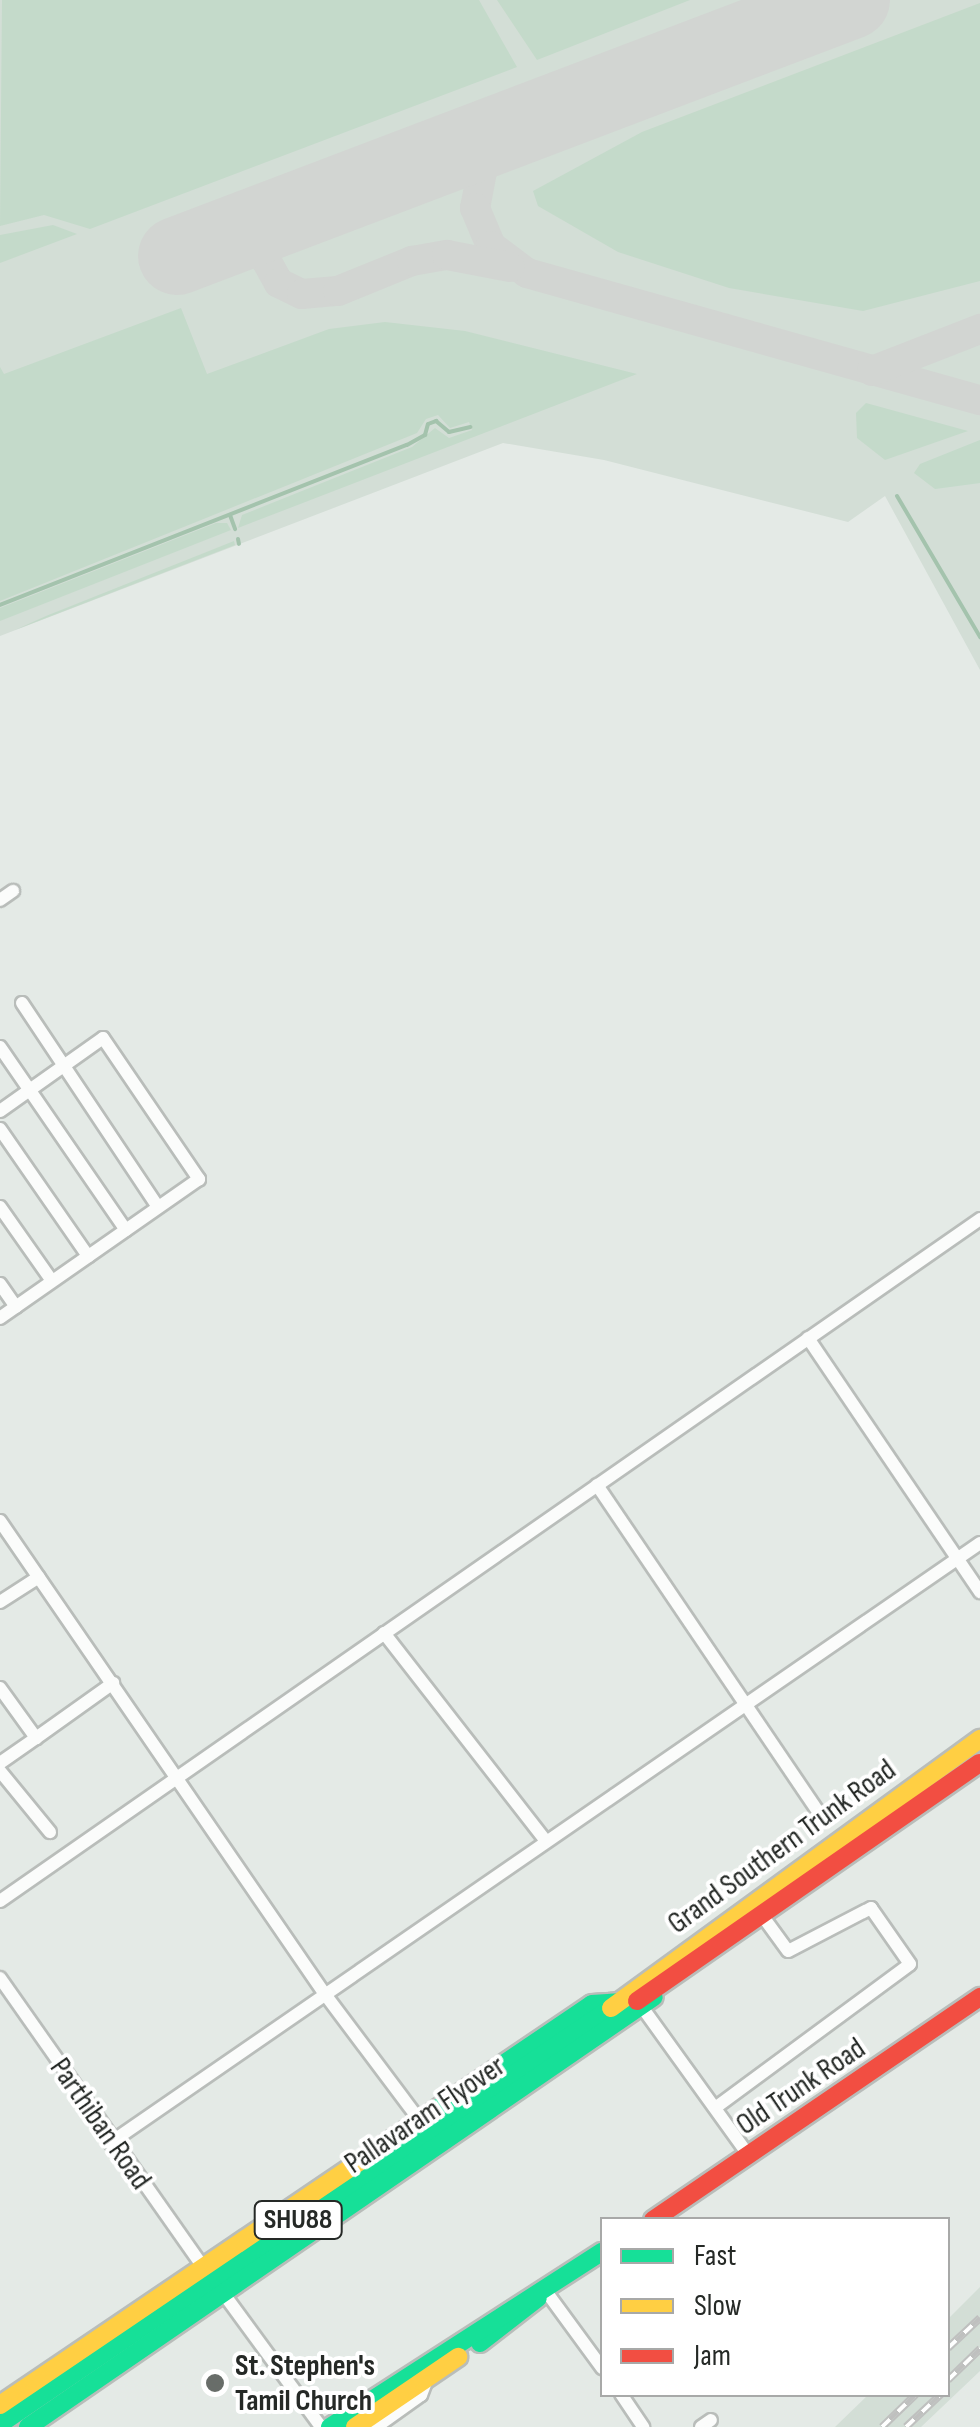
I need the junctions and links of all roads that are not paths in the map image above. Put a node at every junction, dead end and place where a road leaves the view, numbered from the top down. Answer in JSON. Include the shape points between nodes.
{"nodes":[{"id":1,"x":13,"y":892,"type":"dead end"},
{"id":2,"x":0,"y":900,"type":"edge"},
{"id":3,"x":22,"y":1003,"type":"dead end"},
{"id":4,"x":0,"y":1047,"type":"edge"},
{"id":5,"x":64,"y":1064,"type":"junction"},
{"id":6,"x":28,"y":1089,"type":"junction"},
{"id":7,"x":0,"y":1110,"type":"edge"},
{"id":8,"x":0,"y":1129,"type":"edge"},
{"id":9,"x":0,"y":1207,"type":"edge"},
{"id":10,"x":158,"y":1207,"type":"junction"},
{"id":11,"x":980,"y":1219,"type":"edge"},
{"id":12,"x":126,"y":1230,"type":"junction"},
{"id":13,"x":88,"y":1256,"type":"junction"},
{"id":14,"x":52,"y":1281,"type":"junction"},
{"id":15,"x":0,"y":1284,"type":"edge"},
{"id":16,"x":16,"y":1307,"type":"junction"},
{"id":17,"x":0,"y":1318,"type":"edge"},
{"id":18,"x":808,"y":1338,"type":"junction"},
{"id":19,"x":597,"y":1485,"type":"junction"},
{"id":20,"x":0,"y":1521,"type":"edge"},
{"id":21,"x":980,"y":1542,"type":"edge"},
{"id":22,"x":956,"y":1558,"type":"junction"},
{"id":23,"x":39,"y":1577,"type":"junction"},
{"id":24,"x":980,"y":1592,"type":"edge"},
{"id":25,"x":0,"y":1602,"type":"edge"},
{"id":26,"x":384,"y":1633,"type":"junction"},
{"id":27,"x":113,"y":1683,"type":"junction"},
{"id":28,"x":0,"y":1688,"type":"edge"},
{"id":29,"x":743,"y":1705,"type":"junction"},
{"id":30,"x":36,"y":1738,"type":"junction"},
{"id":31,"x":980,"y":1739,"type":"edge"},
{"id":32,"x":980,"y":1764,"type":"edge"},
{"id":33,"x":0,"y":1767,"type":"edge"},
{"id":34,"x":178,"y":1776,"type":"junction"},
{"id":35,"x":822,"y":1817,"type":"dead end"},
{"id":36,"x":50,"y":1832,"type":"dead end"},
{"id":37,"x":546,"y":1841,"type":"junction"},
{"id":38,"x":0,"y":1901,"type":"edge"},
{"id":39,"x":761,"y":1914,"type":"junction"},
{"id":40,"x":0,"y":1978,"type":"edge"},
{"id":41,"x":670,"y":1984,"type":"junction"},
{"id":42,"x":324,"y":1993,"type":"junction"},
{"id":43,"x":980,"y":1997,"type":"edge"},
{"id":44,"x":619,"y":2002,"type":"junction"},
{"id":45,"x":642,"y":2007,"type":"junction"},
{"id":46,"x":601,"y":2020,"type":"junction"},
{"id":47,"x":714,"y":2108,"type":"junction"},
{"id":48,"x":420,"y":2121,"type":"junction"},
{"id":49,"x":110,"y":2142,"type":"junction"},
{"id":50,"x":750,"y":2156,"type":"junction"},
{"id":51,"x":658,"y":2217,"type":"edge"},
{"id":52,"x":600,"y":2253,"type":"edge"},
{"id":53,"x":204,"y":2267,"type":"junction"},
{"id":54,"x":545,"y":2290,"type":"junction"},
{"id":55,"x":226,"y":2297,"type":"junction"},
{"id":56,"x":448,"y":2357,"type":"junction"},
{"id":57,"x":600,"y":2365,"type":"edge"},
{"id":58,"x":427,"y":2377,"type":"junction"},
{"id":59,"x":395,"y":2396,"type":"junction"},
{"id":60,"x":623,"y":2397,"type":"edge"},
{"id":61,"x":0,"y":2406,"type":"edge"},
{"id":62,"x":0,"y":2424,"type":"edge"},
{"id":63,"x":12,"y":2427,"type":"edge"},
{"id":64,"x":28,"y":2427,"type":"edge"},
{"id":65,"x":321,"y":2427,"type":"edge"},
{"id":66,"x":330,"y":2427,"type":"edge"},
{"id":67,"x":355,"y":2427,"type":"edge"},
{"id":68,"x":376,"y":2427,"type":"edge"},
{"id":69,"x":643,"y":2427,"type":"edge"}],
"edges":[{"from":1,"to":2,"type":"street"},
{"from":3,"to":5,"type":"street"},
{"from":4,"to":6,"type":"street"},
{"from":5,"to":6,"type":"street"},
{"from":5,"to":10,"type":"street"},
{"from":5,"to":10,"type":"street","via":[[103,1038],[198,1179]]},
{"from":6,"to":7,"type":"street"},
{"from":6,"to":12,"type":"street"},
{"from":8,"to":13,"type":"street"},
{"from":9,"to":14,"type":"street"},
{"from":10,"to":12,"type":"street"},
{"from":11,"to":18,"type":"street"},
{"from":12,"to":13,"type":"street"},
{"from":13,"to":14,"type":"street"},
{"from":14,"to":16,"type":"street"},
{"from":15,"to":16,"type":"street"},
{"from":16,"to":17,"type":"street"},
{"from":18,"to":19,"type":"street"},
{"from":18,"to":22,"type":"street"},
{"from":19,"to":26,"type":"street"},
{"from":19,"to":29,"type":"street"},
{"from":20,"to":23,"type":"street"},
{"from":21,"to":22,"type":"street"},
{"from":22,"to":24,"type":"street"},
{"from":22,"to":29,"type":"street"},
{"from":23,"to":25,"type":"street"},
{"from":23,"to":27,"type":"street"},
{"from":26,"to":34,"type":"street"},
{"from":26,"to":37,"type":"street"},
{"from":27,"to":30,"type":"street"},
{"from":27,"to":34,"type":"street"},
{"from":28,"to":30,"type":"street"},
{"from":29,"to":35,"type":"street"},
{"from":29,"to":37,"type":"street"},
{"from":30,"to":33,"type":"street"},
{"from":31,"to":44,"type":"street","name":"Grand Southern Trunk Road","number":"SHU88"},
{"from":32,"to":39,"type":"street","name":"Grand Southern Trunk Road","number":"SHU88"},
{"from":33,"to":36,"type":"street"},
{"from":34,"to":38,"type":"street"},
{"from":34,"to":42,"type":"street"},
{"from":37,"to":42,"type":"street"},
{"from":39,"to":41,"type":"street","name":"Grand Southern Trunk Road","number":"SHU88"},
{"from":39,"to":47,"type":"street","via":[[788,1950],[872,1908],[910,1964]]},
{"from":40,"to":49,"type":"street","name":"Parthiban Road"},
{"from":41,"to":45,"type":"street"},
{"from":41,"to":46,"type":"street","name":"Pallavaram Flyover","number":"SHU88"},
{"from":42,"to":48,"type":"street"},
{"from":42,"to":49,"type":"street"},
{"from":43,"to":50,"type":"street","name":"Old Trunk Road"},
{"from":44,"to":46,"type":"street","name":"Pallavaram Flyover","number":"SHU88"},
{"from":44,"to":48,"type":"street","via":[[592,2004]]},
{"from":45,"to":47,"type":"street"},
{"from":45,"to":55,"type":"street"},
{"from":46,"to":62,"type":"street","name":"Pallavaram Flyover","number":"SHU88"},
{"from":46,"to":63,"type":"street","name":"Pallavaram Flyover","number":"SHU88"},
{"from":47,"to":50,"type":"street"},
{"from":48,"to":53,"type":"street"},
{"from":49,"to":53,"type":"street","name":"Parthiban Road"},
{"from":50,"to":51,"type":"street","name":"Old Trunk Road"},
{"from":52,"to":54,"type":"street"},
{"from":53,"to":61,"type":"street"},
{"from":54,"to":56,"type":"street","via":[[524,2314]]},
{"from":54,"to":57,"type":"street"},
{"from":55,"to":64,"type":"street"},
{"from":55,"to":65,"type":"street"},
{"from":56,"to":58,"type":"street"},
{"from":56,"to":59,"type":"street"},
{"from":56,"to":66,"type":"street"},
{"from":58,"to":59,"type":"street"},
{"from":58,"to":68,"type":"street","via":[[420,2395]]},
{"from":59,"to":67,"type":"street"},
{"from":60,"to":69,"type":"street"}]}
